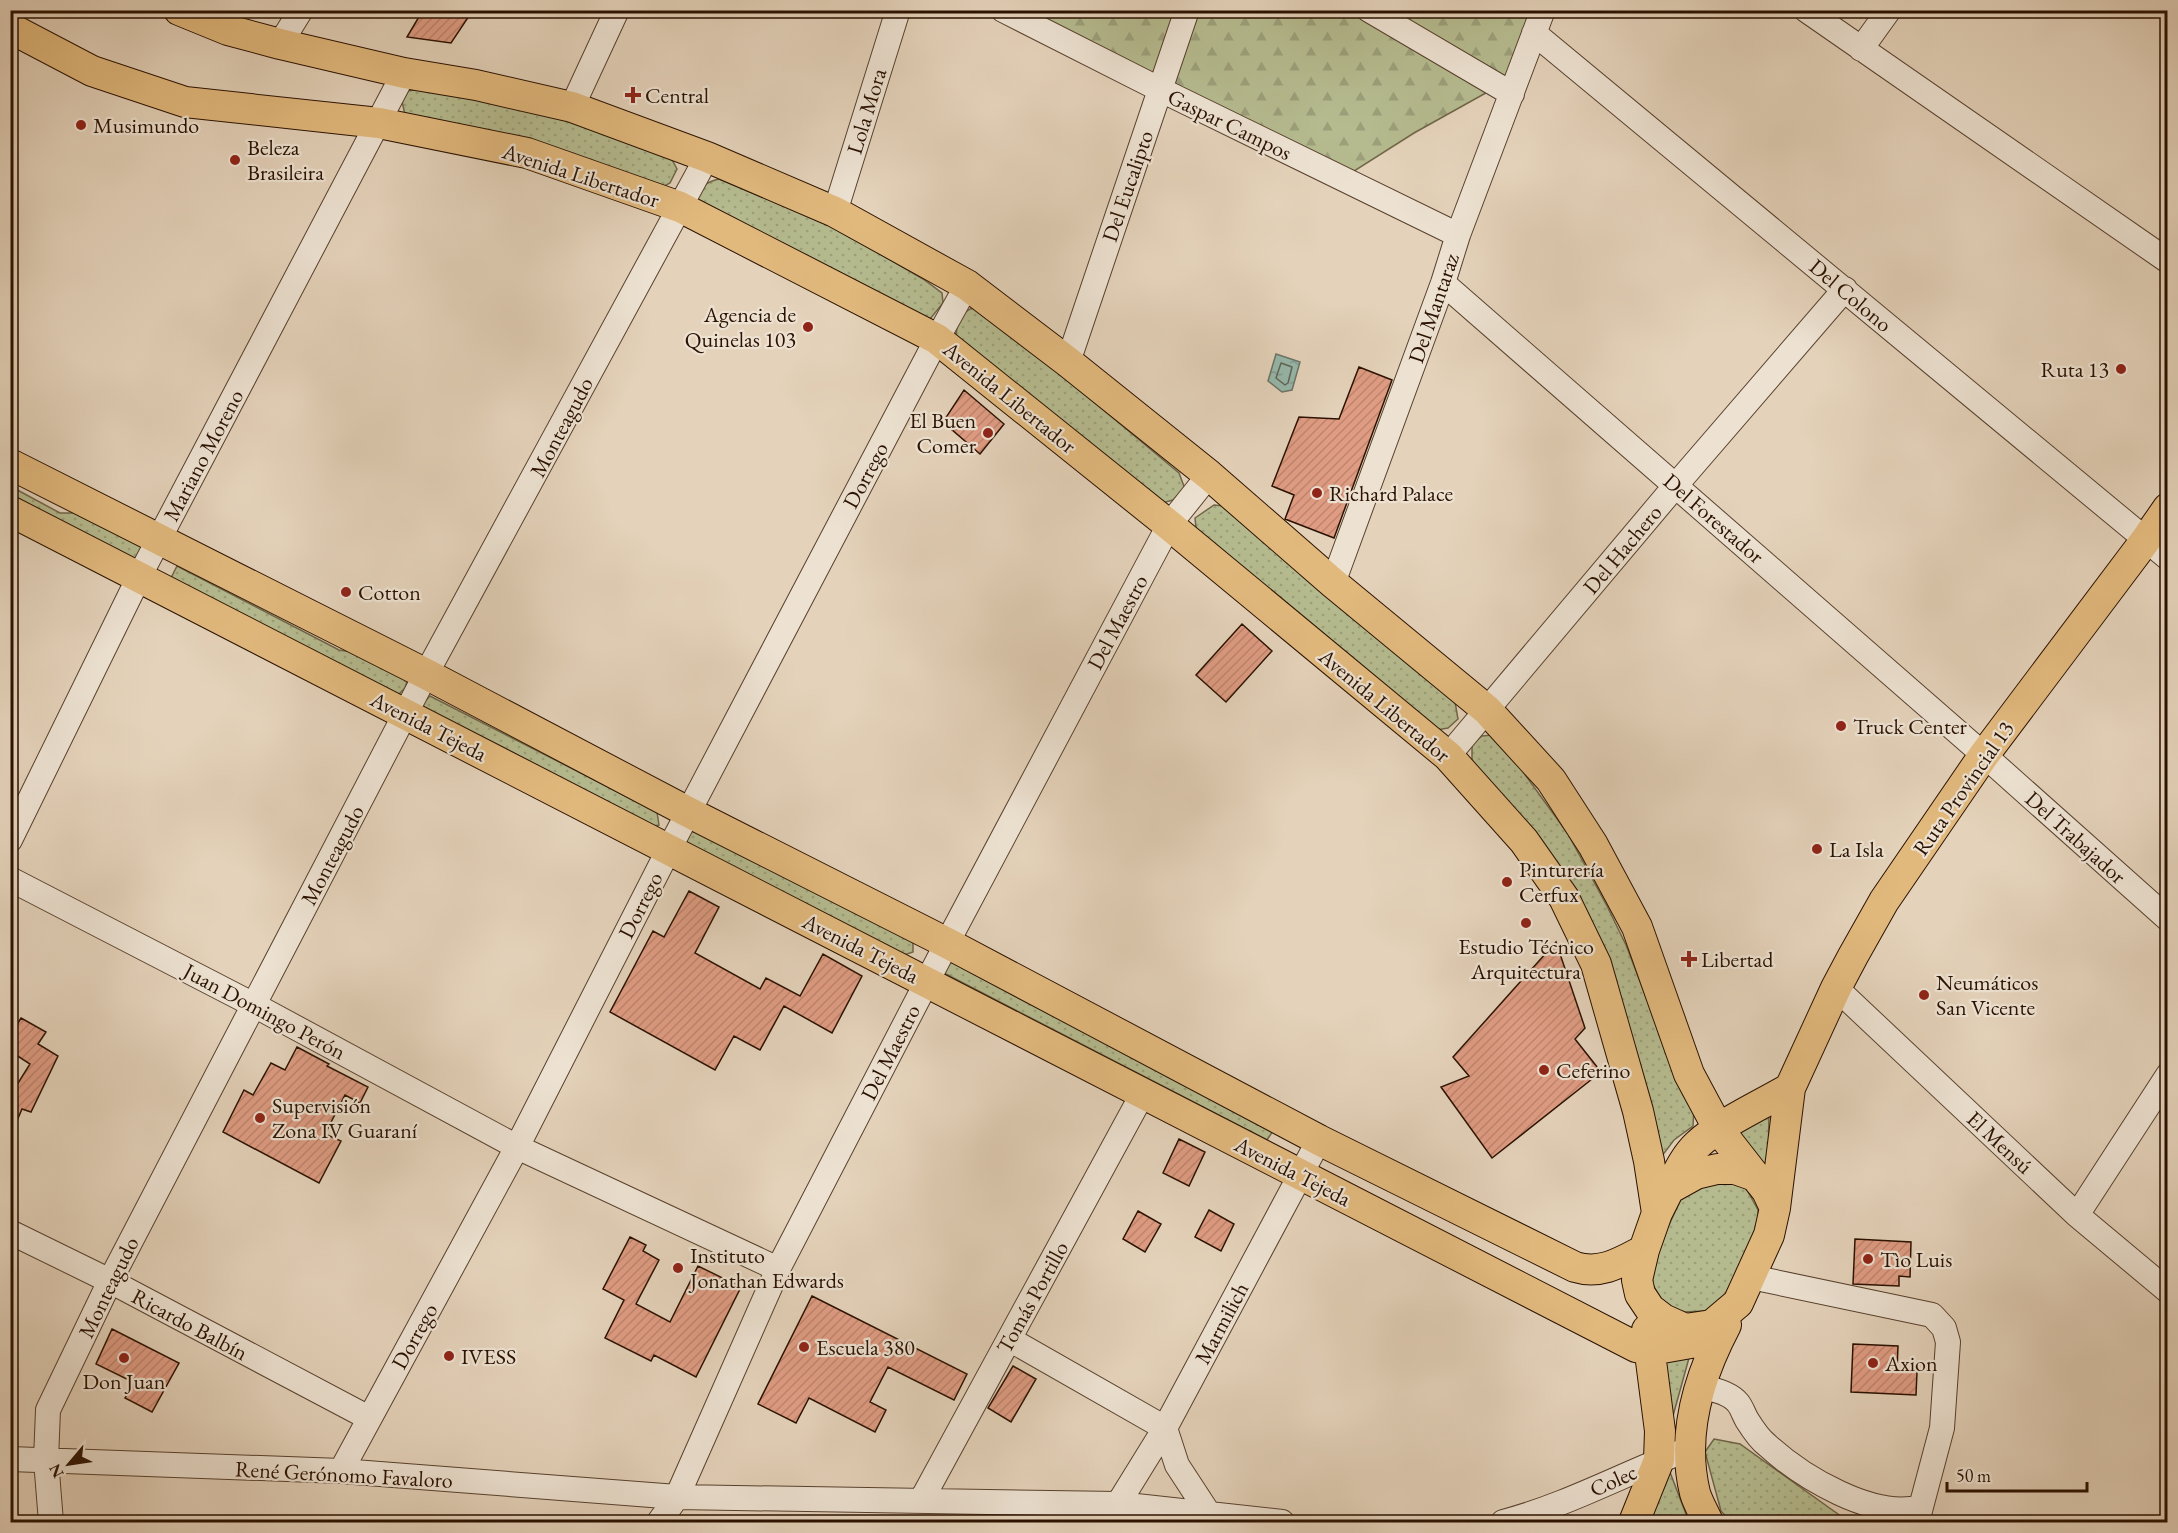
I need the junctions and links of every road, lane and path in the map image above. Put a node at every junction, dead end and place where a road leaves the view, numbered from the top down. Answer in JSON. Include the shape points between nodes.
{"nodes":[{"id":1,"x":179,"y":10,"type":"edge"},
{"id":2,"x":302,"y":10,"type":"edge"},
{"id":3,"x":617,"y":10,"type":"edge"},
{"id":4,"x":898,"y":10,"type":"edge"},
{"id":5,"x":1003,"y":10,"type":"edge"},
{"id":6,"x":1187,"y":10,"type":"edge"},
{"id":7,"x":1369,"y":10,"type":"edge"},
{"id":8,"x":1543,"y":10,"type":"edge"},
{"id":9,"x":1806,"y":10,"type":"edge"},
{"id":10,"x":1889,"y":10,"type":"edge"},
{"id":11,"x":10,"y":28,"type":"edge"},
{"id":12,"x":1534,"y":33,"type":"junction"},
{"id":13,"x":280,"y":44,"type":"junction"},
{"id":14,"x":1862,"y":49,"type":"junction"},
{"id":15,"x":404,"y":73,"type":"junction"},
{"id":16,"x":1160,"y":89,"type":"junction"},
{"id":17,"x":1512,"y":94,"type":"junction"},
{"id":18,"x":572,"y":107,"type":"junction"},
{"id":19,"x":379,"y":123,"type":"junction"},
{"id":20,"x":707,"y":157,"type":"junction"},
{"id":21,"x":680,"y":207,"type":"junction"},
{"id":22,"x":835,"y":212,"type":"junction"},
{"id":23,"x":1458,"y":235,"type":"junction"},
{"id":24,"x":2168,"y":261,"type":"edge"},
{"id":25,"x":1443,"y":283,"type":"junction"},
{"id":26,"x":967,"y":285,"type":"junction"},
{"id":27,"x":1845,"y":289,"type":"junction"},
{"id":28,"x":937,"y":339,"type":"junction"},
{"id":29,"x":1068,"y":362,"type":"junction"},
{"id":30,"x":10,"y":464,"type":"edge"},
{"id":31,"x":1209,"y":475,"type":"junction"},
{"id":32,"x":1676,"y":485,"type":"junction"},
{"id":33,"x":2168,"y":508,"type":"edge"},
{"id":34,"x":10,"y":512,"type":"edge"},
{"id":35,"x":1169,"y":525,"type":"junction"},
{"id":36,"x":159,"y":540,"type":"junction"},
{"id":37,"x":2156,"y":550,"type":"edge"},
{"id":38,"x":139,"y":577,"type":"junction"},
{"id":39,"x":1333,"y":583,"type":"junction"},
{"id":40,"x":426,"y":674,"type":"junction"},
{"id":41,"x":1487,"y":710,"type":"junction"},
{"id":42,"x":406,"y":714,"type":"junction"},
{"id":43,"x":1984,"y":755,"type":"junction"},
{"id":44,"x":1448,"y":756,"type":"junction"},
{"id":45,"x":688,"y":812,"type":"junction"},
{"id":46,"x":10,"y":840,"type":"edge"},
{"id":47,"x":669,"y":849,"type":"junction"},
{"id":48,"x":10,"y":879,"type":"edge"},
{"id":49,"x":2168,"y":919,"type":"edge"},
{"id":50,"x":947,"y":943,"type":"junction"},
{"id":51,"x":927,"y":981,"type":"junction"},
{"id":52,"x":1836,"y":988,"type":"junction"},
{"id":53,"x":254,"y":1005,"type":"junction"},
{"id":54,"x":2168,"y":1075,"type":"edge"},
{"id":55,"x":1790,"y":1088,"type":"junction"},
{"id":56,"x":1143,"y":1093,"type":"junction"},
{"id":57,"x":1719,"y":1130,"type":"junction"},
{"id":58,"x":1319,"y":1140,"type":"junction"},
{"id":59,"x":517,"y":1147,"type":"junction"},
{"id":60,"x":1301,"y":1175,"type":"junction"},
{"id":61,"x":1755,"y":1176,"type":"junction"},
{"id":62,"x":1663,"y":1201,"type":"junction"},
{"id":63,"x":1775,"y":1208,"type":"junction"},
{"id":64,"x":2077,"y":1215,"type":"junction"},
{"id":65,"x":10,"y":1232,"type":"edge"},
{"id":66,"x":1644,"y":1250,"type":"junction"},
{"id":67,"x":778,"y":1269,"type":"junction"},
{"id":68,"x":1751,"y":1277,"type":"junction"},
{"id":69,"x":110,"y":1281,"type":"junction"},
{"id":70,"x":2168,"y":1291,"type":"edge"},
{"id":71,"x":1640,"y":1294,"type":"junction"},
{"id":72,"x":1738,"y":1303,"type":"junction"},
{"id":73,"x":1719,"y":1338,"type":"junction"},
{"id":74,"x":1009,"y":1339,"type":"junction"},
{"id":75,"x":1651,"y":1350,"type":"junction"},
{"id":76,"x":1701,"y":1387,"type":"junction"},
{"id":77,"x":369,"y":1418,"type":"junction"},
{"id":78,"x":1165,"y":1428,"type":"junction"},
{"id":79,"x":1689,"y":1449,"type":"junction"},
{"id":80,"x":10,"y":1459,"type":"edge"},
{"id":81,"x":46,"y":1460,"type":"junction"},
{"id":82,"x":1659,"y":1460,"type":"junction"},
{"id":83,"x":341,"y":1471,"type":"junction"},
{"id":84,"x":677,"y":1497,"type":"junction"},
{"id":85,"x":921,"y":1501,"type":"junction"},
{"id":86,"x":1118,"y":1504,"type":"junction"},
{"id":87,"x":1209,"y":1514,"type":"junction"},
{"id":88,"x":1919,"y":1515,"type":"edge"},
{"id":89,"x":51,"y":1522,"type":"edge"},
{"id":90,"x":659,"y":1522,"type":"edge"},
{"id":91,"x":682,"y":1522,"type":"edge"},
{"id":92,"x":1282,"y":1522,"type":"edge"},
{"id":93,"x":1503,"y":1522,"type":"edge"},
{"id":94,"x":1634,"y":1522,"type":"edge"},
{"id":95,"x":1708,"y":1522,"type":"edge"}],
"edges":[{"from":1,"to":13,"type":"main road","via":[[228,30]]},
{"from":2,"to":13,"type":"street"},
{"from":3,"to":18,"type":"street"},
{"from":4,"to":22,"type":"street","name":"Lola Mora"},
{"from":5,"to":16,"type":"street","name":"Gaspar Campos"},
{"from":6,"to":16,"type":"street","name":"Del Eucalipto"},
{"from":7,"to":17,"type":"street"},
{"from":8,"to":12,"type":"street","name":"Del Mantaraz"},
{"from":9,"to":14,"type":"street"},
{"from":10,"to":14,"type":"street"},
{"from":11,"to":19,"type":"main road","name":"Avenida Libertador","via":[[92,71],[185,102]]},
{"from":12,"to":17,"type":"street","name":"Del Mantaraz"},
{"from":12,"to":27,"type":"street","name":"Del Colono"},
{"from":13,"to":15,"type":"main road"},
{"from":14,"to":24,"type":"street"},
{"from":15,"to":18,"type":"main road"},
{"from":15,"to":19,"type":"street","name":"Mariano Moreno"},
{"from":16,"to":23,"type":"street","name":"Gaspar Campos"},
{"from":16,"to":29,"type":"street","name":"Del Eucalipto"},
{"from":17,"to":23,"type":"street","name":"Del Mantaraz"},
{"from":18,"to":20,"type":"main road"},
{"from":19,"to":21,"type":"main road","name":"Avenida Libertador","via":[[527,153]]},
{"from":19,"to":36,"type":"street","name":"Mariano Moreno"},
{"from":20,"to":21,"type":"street","name":"Monteagudo"},
{"from":20,"to":22,"type":"main road"},
{"from":21,"to":28,"type":"main road","name":"Avenida Libertador"},
{"from":21,"to":40,"type":"street","name":"Monteagudo"},
{"from":22,"to":26,"type":"main road"},
{"from":23,"to":25,"type":"street","name":"Del Mantaraz"},
{"from":25,"to":32,"type":"street","name":"Del Forestador"},
{"from":25,"to":39,"type":"street","name":"Del Mantaraz"},
{"from":26,"to":28,"type":"street","name":"Dorrego"},
{"from":26,"to":29,"type":"main road"},
{"from":27,"to":32,"type":"street","name":"Del Hachero"},
{"from":27,"to":37,"type":"street","name":"Del Colono"},
{"from":28,"to":35,"type":"main road","name":"Avenida Libertador"},
{"from":28,"to":45,"type":"street","name":"Dorrego"},
{"from":29,"to":31,"type":"main road"},
{"from":30,"to":36,"type":"main road","name":"Avenida Tejeda"},
{"from":31,"to":35,"type":"street","name":"Del Maestro"},
{"from":31,"to":39,"type":"main road"},
{"from":32,"to":41,"type":"street","name":"Del Hachero"},
{"from":32,"to":43,"type":"street","name":"Del Forestador"},
{"from":33,"to":37,"type":"main road","name":"Ruta Provincial 13"},
{"from":34,"to":38,"type":"main road","name":"Avenida Tejeda"},
{"from":35,"to":44,"type":"main road","name":"Avenida Libertador"},
{"from":35,"to":50,"type":"street","name":"Del Maestro"},
{"from":36,"to":38,"type":"street","name":"Mariano Moreno"},
{"from":36,"to":40,"type":"main road","name":"Avenida Tejeda"},
{"from":37,"to":43,"type":"main road","name":"Ruta Provincial 13"},
{"from":38,"to":42,"type":"main road","name":"Avenida Tejeda"},
{"from":38,"to":46,"type":"street","name":"Mariano Moreno"},
{"from":39,"to":41,"type":"main road"},
{"from":40,"to":42,"type":"street","name":"Monteagudo"},
{"from":40,"to":45,"type":"main road","name":"Avenida Tejeda"},
{"from":41,"to":44,"type":"street","name":"Del Hachero"},
{"from":41,"to":57,"type":"main road","via":[[1551,780],[1593,845],[1637,927],[1689,1074]]},
{"from":42,"to":47,"type":"main road","name":"Avenida Tejeda"},
{"from":42,"to":53,"type":"street","name":"Monteagudo"},
{"from":43,"to":49,"type":"street","name":"Del Trabajador"},
{"from":43,"to":52,"type":"main road","name":"Ruta Provincial 13","via":[[1884,901]]},
{"from":44,"to":62,"type":"main road","name":"Avenida Libertador","via":[[1524,841],[1564,898],[1596,964]]},
{"from":45,"to":47,"type":"street","name":"Dorrego"},
{"from":45,"to":50,"type":"main road","name":"Avenida Tejeda"},
{"from":47,"to":51,"type":"main road","name":"Avenida Tejeda"},
{"from":47,"to":59,"type":"street","name":"Dorrego"},
{"from":48,"to":53,"type":"street","name":"Juan Domingo Perón"},
{"from":50,"to":51,"type":"street","name":"Del Maestro"},
{"from":50,"to":58,"type":"main road","name":"Avenida Tejeda"},
{"from":51,"to":56,"type":"main road","name":"Avenida Tejeda"},
{"from":51,"to":67,"type":"street","name":"Del Maestro"},
{"from":52,"to":55,"type":"main road","name":"Ruta Provincial 13"},
{"from":52,"to":64,"type":"street","name":"El Mensú"},
{"from":53,"to":59,"type":"street","name":"Juan Domingo Perón"},
{"from":53,"to":69,"type":"street","name":"Monteagudo"},
{"from":54,"to":64,"type":"street"},
{"from":55,"to":57,"type":"main road"},
{"from":55,"to":63,"type":"main road","name":"Ruta Provincial 13"},
{"from":56,"to":60,"type":"main road","name":"Avenida Tejeda"},
{"from":56,"to":74,"type":"street","name":"Tomás Portillo"},
{"from":57,"to":61,"type":"main road"},
{"from":57,"to":62,"type":"main road","via":[[1685,1159]]},
{"from":58,"to":60,"type":"street","name":"Marmilich"},
{"from":58,"to":66,"type":"main road","name":"Avenida Tejeda","via":[[1575,1267],[1587,1271],[1610,1268]]},
{"from":59,"to":67,"type":"street","name":"Juan Domingo Perón"},
{"from":59,"to":77,"type":"street","name":"Dorrego"},
{"from":60,"to":75,"type":"main road","name":"Avenida Tejeda","via":[[1636,1347]]},
{"from":60,"to":78,"type":"street","name":"Marmilich"},
{"from":61,"to":62,"type":"main road","via":[[1735,1169],[1696,1174]]},
{"from":61,"to":63,"type":"main road"},
{"from":62,"to":66,"type":"main road"},
{"from":63,"to":68,"type":"main road","via":[[1769,1235]]},
{"from":64,"to":70,"type":"street","name":"El Mensú"},
{"from":65,"to":69,"type":"street","name":"Ricardo Balbín"},
{"from":66,"to":71,"type":"main road","via":[[1637,1280]]},
{"from":67,"to":84,"type":"street","name":"Del Maestro"},
{"from":68,"to":72,"type":"main road"},
{"from":68,"to":88,"type":"street","via":[[1932,1315],[1944,1328],[1948,1342],[1942,1428]]},
{"from":69,"to":77,"type":"street","name":"Ricardo Balbín"},
{"from":69,"to":81,"type":"street","name":"Monteagudo","via":[[48,1410]]},
{"from":71,"to":72,"type":"main road","via":[[1650,1309],[1685,1329],[1712,1325]]},
{"from":71,"to":75,"type":"main road"},
{"from":72,"to":73,"type":"main road"},
{"from":73,"to":75,"type":"main road","name":"Avenida Tejeda"},
{"from":73,"to":76,"type":"main road"},
{"from":74,"to":78,"type":"street"},
{"from":74,"to":85,"type":"street","name":"Tomás Portillo"},
{"from":75,"to":82,"type":"main road","via":[[1660,1431]]},
{"from":76,"to":79,"type":"main road","via":[[1693,1408]]},
{"from":76,"to":88,"type":"street","via":[[1719,1391],[1738,1402],[1766,1444],[1806,1474],[1874,1506]]},
{"from":77,"to":83,"type":"street","name":"Dorrego"},
{"from":78,"to":86,"type":"street","name":"Marmilich"},
{"from":78,"to":87,"type":"street","via":[[1178,1465]]},
{"from":79,"to":82,"type":"street","name":"Colec"},
{"from":79,"to":95,"type":"main road","via":[[1695,1493]]},
{"from":80,"to":81,"type":"street","name":"René Gerónomo Favaloro"},
{"from":81,"to":83,"type":"street","name":"René Gerónomo Favaloro"},
{"from":81,"to":89,"type":"street","name":"Monteagudo"},
{"from":82,"to":93,"type":"street","name":"Colec","via":[[1538,1513]]},
{"from":82,"to":94,"type":"main road"},
{"from":83,"to":84,"type":"street","name":"René Gerónomo Favaloro"},
{"from":84,"to":85,"type":"street"},
{"from":84,"to":90,"type":"street","name":"Del Maestro"},
{"from":84,"to":91,"type":"street"},
{"from":85,"to":86,"type":"street"},
{"from":86,"to":87,"type":"street"},
{"from":87,"to":92,"type":"street"}]}
